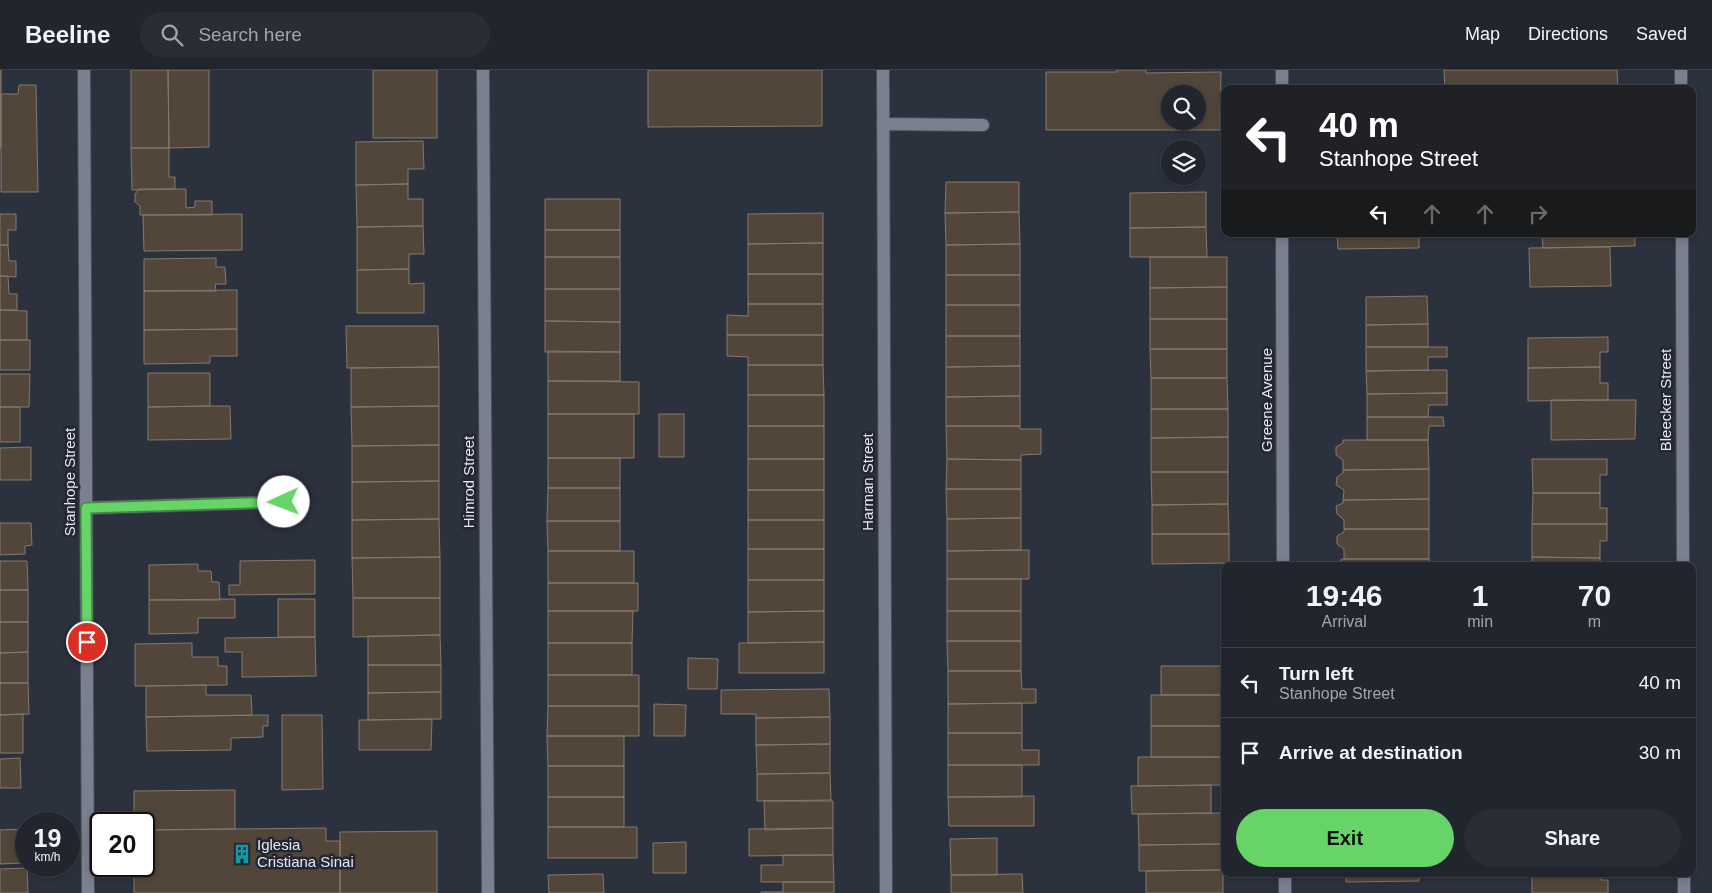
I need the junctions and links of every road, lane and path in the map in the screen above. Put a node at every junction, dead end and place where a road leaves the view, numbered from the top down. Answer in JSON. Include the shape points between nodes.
{"nodes":[{"id":1,"x":84,"y":70,"type":"edge"},
{"id":2,"x":483,"y":70,"type":"edge"},
{"id":3,"x":883,"y":70,"type":"edge"},
{"id":4,"x":1282,"y":70,"type":"edge"},
{"id":5,"x":1681,"y":70,"type":"edge"},
{"id":6,"x":1282,"y":85,"type":"edge"},
{"id":7,"x":1681,"y":85,"type":"edge"},
{"id":8,"x":883,"y":124,"type":"junction"},
{"id":9,"x":983,"y":125,"type":"dead end"},
{"id":10,"x":1282,"y":237,"type":"edge"},
{"id":11,"x":1682,"y":237,"type":"edge"},
{"id":12,"x":284,"y":502,"type":"dead end"},
{"id":13,"x":86,"y":508,"type":"junction"},
{"id":14,"x":1284,"y":562,"type":"edge"},
{"id":15,"x":1683,"y":562,"type":"edge"},
{"id":16,"x":1285,"y":877,"type":"edge"},
{"id":17,"x":1684,"y":877,"type":"edge"},
{"id":18,"x":88,"y":893,"type":"edge"},
{"id":19,"x":488,"y":893,"type":"edge"},
{"id":20,"x":886,"y":893,"type":"edge"},
{"id":21,"x":1285,"y":893,"type":"edge"},
{"id":22,"x":1684,"y":893,"type":"edge"}],
"edges":[{"from":1,"to":13,"type":"street","name":"Stanhope Street"},
{"from":2,"to":19,"type":"street","name":"Himrod Street"},
{"from":3,"to":8,"type":"street","name":"Harman Street"},
{"from":4,"to":6,"type":"street"},
{"from":5,"to":7,"type":"street"},
{"from":8,"to":9,"type":"street"},
{"from":8,"to":20,"type":"street","name":"Harman Street"},
{"from":10,"to":14,"type":"street","name":"Greene Avenue"},
{"from":11,"to":15,"type":"street","name":"Bleecker Street"},
{"from":12,"to":13,"type":"street"},
{"from":13,"to":18,"type":"street","name":"Stanhope Street"},
{"from":16,"to":21,"type":"street"},
{"from":17,"to":22,"type":"street"}]}
